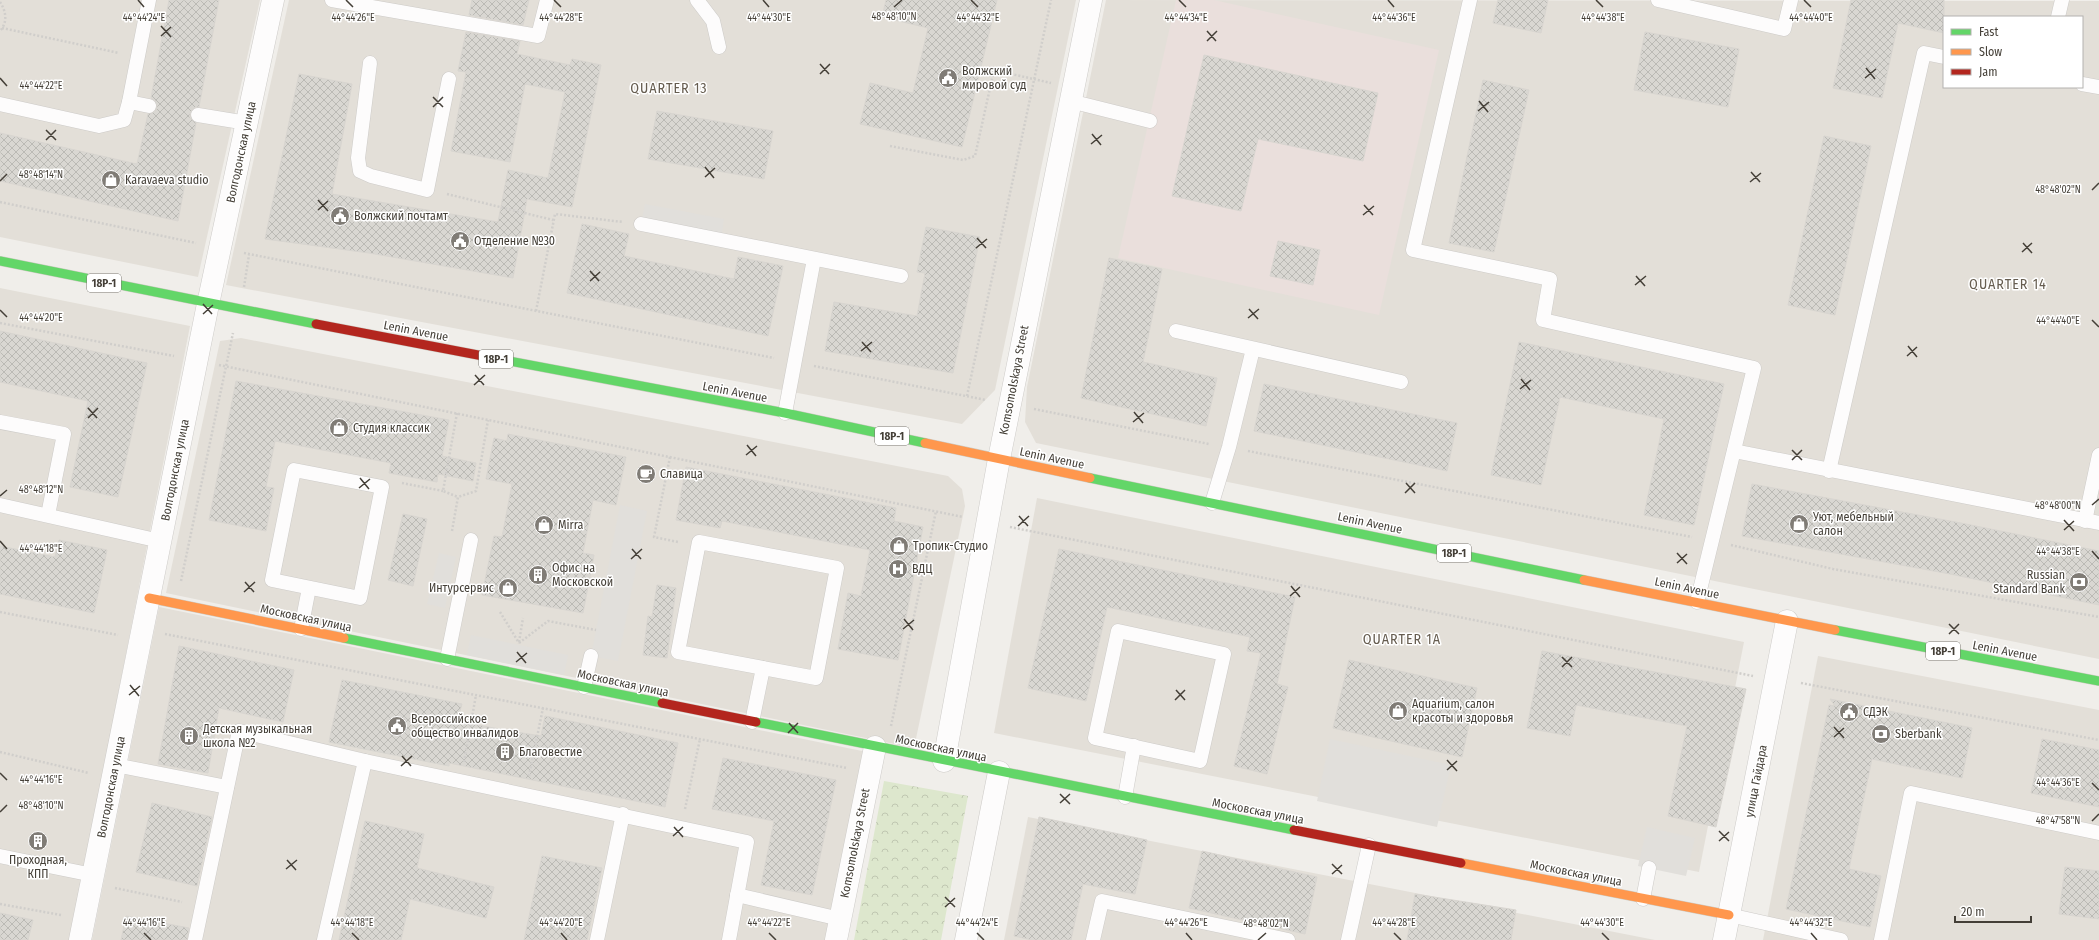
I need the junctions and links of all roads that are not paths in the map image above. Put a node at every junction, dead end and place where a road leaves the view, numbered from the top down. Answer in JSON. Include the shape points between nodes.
{"nodes":[{"id":1,"x":149,"y":0,"type":"edge"},
{"id":2,"x":273,"y":0,"type":"edge"},
{"id":3,"x":332,"y":0,"type":"edge"},
{"id":4,"x":547,"y":0,"type":"edge"},
{"id":5,"x":697,"y":0,"type":"edge"},
{"id":6,"x":1091,"y":0,"type":"edge"},
{"id":7,"x":1470,"y":0,"type":"edge"},
{"id":8,"x":1658,"y":0,"type":"edge"},
{"id":9,"x":1791,"y":0,"type":"edge"},
{"id":10,"x":2062,"y":0,"type":"edge"},
{"id":11,"x":2058,"y":16,"type":"edge"},
{"id":12,"x":719,"y":47,"type":"dead end"},
{"id":13,"x":1943,"y":57,"type":"edge"},
{"id":14,"x":370,"y":63,"type":"dead end"},
{"id":15,"x":449,"y":79,"type":"dead end"},
{"id":16,"x":2083,"y":84,"type":"edge"},
{"id":17,"x":2099,"y":87,"type":"edge"},
{"id":18,"x":1072,"y":95,"type":"junction"},
{"id":19,"x":129,"y":102,"type":"junction"},
{"id":20,"x":0,"y":104,"type":"edge"},
{"id":21,"x":150,"y":106,"type":"dead end"},
{"id":22,"x":198,"y":115,"type":"dead end"},
{"id":23,"x":1150,"y":121,"type":"dead end"},
{"id":24,"x":247,"y":123,"type":"junction"},
{"id":25,"x":641,"y":224,"type":"road end"},
{"id":26,"x":814,"y":259,"type":"junction"},
{"id":27,"x":0,"y":261,"type":"edge"},
{"id":28,"x":901,"y":276,"type":"dead end"},
{"id":29,"x":208,"y":304,"type":"junction"},
{"id":30,"x":1176,"y":331,"type":"dead end"},
{"id":31,"x":1253,"y":348,"type":"junction"},
{"id":32,"x":1401,"y":382,"type":"dead end"},
{"id":33,"x":785,"y":413,"type":"junction"},
{"id":34,"x":0,"y":422,"type":"edge"},
{"id":35,"x":1734,"y":451,"type":"junction"},
{"id":36,"x":2099,"y":455,"type":"edge"},
{"id":37,"x":999,"y":458,"type":"junction"},
{"id":38,"x":1829,"y":471,"type":"junction"},
{"id":39,"x":1212,"y":503,"type":"junction"},
{"id":40,"x":0,"y":505,"type":"edge"},
{"id":41,"x":48,"y":515,"type":"junction"},
{"id":42,"x":2084,"y":521,"type":"junction"},
{"id":43,"x":2099,"y":523,"type":"edge"},
{"id":44,"x":471,"y":540,"type":"road end"},
{"id":45,"x":160,"y":541,"type":"junction"},
{"id":46,"x":309,"y":588,"type":"junction"},
{"id":47,"x":149,"y":598,"type":"junction"},
{"id":48,"x":1697,"y":602,"type":"junction"},
{"id":49,"x":1787,"y":621,"type":"junction"},
{"id":50,"x":301,"y":629,"type":"junction"},
{"id":51,"x":591,"y":656,"type":"dead end"},
{"id":52,"x":447,"y":659,"type":"junction"},
{"id":53,"x":763,"y":668,"type":"junction"},
{"id":54,"x":2099,"y":681,"type":"edge"},
{"id":55,"x":584,"y":687,"type":"junction"},
{"id":56,"x":752,"y":722,"type":"junction"},
{"id":57,"x":1134,"y":746,"type":"junction"},
{"id":58,"x":874,"y":747,"type":"junction"},
{"id":59,"x":365,"y":760,"type":"junction"},
{"id":60,"x":944,"y":761,"type":"junction"},
{"id":61,"x":114,"y":772,"type":"junction"},
{"id":62,"x":999,"y":772,"type":"junction"},
{"id":63,"x":227,"y":788,"type":"junction"},
{"id":64,"x":1125,"y":797,"type":"junction"},
{"id":65,"x":623,"y":814,"type":"junction"},
{"id":66,"x":2099,"y":833,"type":"edge"},
{"id":67,"x":1369,"y":845,"type":"junction"},
{"id":68,"x":0,"y":856,"type":"edge"},
{"id":69,"x":1649,"y":868,"type":"dead end"},
{"id":70,"x":102,"y":881,"type":"junction"},
{"id":71,"x":737,"y":895,"type":"junction"},
{"id":72,"x":1643,"y":899,"type":"junction"},
{"id":73,"x":1729,"y":915,"type":"junction"},
{"id":74,"x":82,"y":930,"type":"edge"},
{"id":75,"x":838,"y":930,"type":"edge"},
{"id":76,"x":195,"y":940,"type":"edge"},
{"id":77,"x":324,"y":940,"type":"edge"},
{"id":78,"x":597,"y":940,"type":"edge"},
{"id":79,"x":729,"y":940,"type":"edge"},
{"id":80,"x":966,"y":940,"type":"edge"},
{"id":81,"x":1093,"y":940,"type":"edge"},
{"id":82,"x":1288,"y":940,"type":"edge"},
{"id":83,"x":1348,"y":940,"type":"edge"},
{"id":84,"x":1724,"y":940,"type":"edge"},
{"id":85,"x":1841,"y":940,"type":"edge"},
{"id":86,"x":1881,"y":940,"type":"edge"}],
"edges":[{"from":1,"to":19,"type":"lane"},
{"from":2,"to":24,"type":"street","name":"Волгодонская улица"},
{"from":3,"to":4,"type":"lane","via":[[538,36]]},
{"from":5,"to":12,"type":"lane","via":[[713,21]]},
{"from":6,"to":18,"type":"street","name":"Komsomolskaya Street"},
{"from":7,"to":35,"type":"lane","via":[[1413,250],[1550,279],[1543,320],[1754,368]]},
{"from":8,"to":9,"type":"lane","via":[[1784,29]]},
{"from":10,"to":11,"type":"lane"},
{"from":13,"to":38,"type":"lane","via":[[1924,53]]},
{"from":14,"to":15,"type":"lane","via":[[358,158],[360,170],[371,176],[427,190]]},
{"from":16,"to":17,"type":"lane"},
{"from":18,"to":23,"type":"lane"},
{"from":18,"to":37,"type":"street","name":"Komsomolskaya Street"},
{"from":19,"to":20,"type":"lane","via":[[124,120],[99,126]]},
{"from":19,"to":21,"type":"lane"},
{"from":22,"to":24,"type":"lane"},
{"from":24,"to":29,"type":"street","name":"Волгодонская улица"},
{"from":25,"to":26,"type":"lane"},
{"from":26,"to":28,"type":"lane"},
{"from":26,"to":33,"type":"lane"},
{"from":27,"to":29,"type":"main road","name":"Lenin Avenue","number":"18Р-1"},
{"from":29,"to":33,"type":"main road","name":"Lenin Avenue","number":"18Р-1"},
{"from":29,"to":45,"type":"street","name":"Волгодонская улица"},
{"from":30,"to":31,"type":"lane"},
{"from":31,"to":32,"type":"lane"},
{"from":31,"to":39,"type":"lane"},
{"from":33,"to":37,"type":"main road","name":"Lenin Avenue","number":"18Р-1"},
{"from":34,"to":41,"type":"lane","via":[[64,434]]},
{"from":35,"to":38,"type":"lane"},
{"from":35,"to":48,"type":"lane"},
{"from":36,"to":42,"type":"lane"},
{"from":37,"to":39,"type":"main road","name":"Lenin Avenue","number":"18Р-1"},
{"from":37,"to":60,"type":"street","name":"Komsomolskaya Street"},
{"from":38,"to":42,"type":"lane"},
{"from":39,"to":48,"type":"main road","name":"Lenin Avenue","number":"18Р-1"},
{"from":40,"to":41,"type":"lane"},
{"from":41,"to":45,"type":"lane"},
{"from":42,"to":43,"type":"lane"},
{"from":44,"to":52,"type":"lane"},
{"from":45,"to":47,"type":"street","name":"Волгодонская улица"},
{"from":46,"to":46,"type":"lane","via":[[360,598],[382,487],[294,470],[272,580]]},
{"from":46,"to":50,"type":"lane"},
{"from":47,"to":50,"type":"main road","name":"Московская улица"},
{"from":47,"to":61,"type":"street","name":"Волгодонская улица"},
{"from":48,"to":49,"type":"main road","name":"Lenin Avenue","number":"18Р-1"},
{"from":49,"to":54,"type":"main road","name":"Lenin Avenue","number":"18Р-1"},
{"from":49,"to":73,"type":"street","name":"улица Гайдара"},
{"from":50,"to":52,"type":"main road","name":"Московская улица"},
{"from":51,"to":55,"type":"lane"},
{"from":52,"to":55,"type":"main road","name":"Московская улица"},
{"from":53,"to":53,"type":"lane","via":[[816,678],[837,568],[699,542],[678,652]]},
{"from":53,"to":56,"type":"lane"},
{"from":55,"to":56,"type":"main road","name":"Московская улица"},
{"from":56,"to":58,"type":"main road","name":"Московская улица"},
{"from":57,"to":57,"type":"lane","via":[[1200,761],[1224,654],[1118,631],[1095,738]]},
{"from":57,"to":64,"type":"lane"},
{"from":58,"to":60,"type":"main road","name":"Московская улица"},
{"from":58,"to":75,"type":"street","name":"Komsomolskaya Street"},
{"from":59,"to":63,"type":"lane","via":[[239,731]]},
{"from":59,"to":65,"type":"lane"},
{"from":59,"to":77,"type":"lane"},
{"from":60,"to":62,"type":"main road","name":"Московская улица"},
{"from":61,"to":63,"type":"lane"},
{"from":61,"to":70,"type":"street","name":"Волгодонская улица"},
{"from":62,"to":64,"type":"main road","name":"Московская улица"},
{"from":62,"to":80,"type":"street"},
{"from":63,"to":76,"type":"lane"},
{"from":64,"to":67,"type":"main road","name":"Московская улица"},
{"from":65,"to":71,"type":"lane","via":[[747,842]]},
{"from":65,"to":78,"type":"lane"},
{"from":66,"to":86,"type":"lane","via":[[1911,793]]},
{"from":67,"to":72,"type":"main road","name":"Московская улица"},
{"from":67,"to":83,"type":"lane"},
{"from":68,"to":70,"type":"lane"},
{"from":69,"to":72,"type":"lane"},
{"from":70,"to":74,"type":"street","name":"Волгодонская улица"},
{"from":71,"to":75,"type":"lane"},
{"from":71,"to":79,"type":"lane"},
{"from":72,"to":73,"type":"main road","name":"Московская улица"},
{"from":73,"to":84,"type":"street","name":"улица Гайдара"},
{"from":73,"to":85,"type":"lane"},
{"from":81,"to":82,"type":"lane","via":[[1102,901]]}]}
